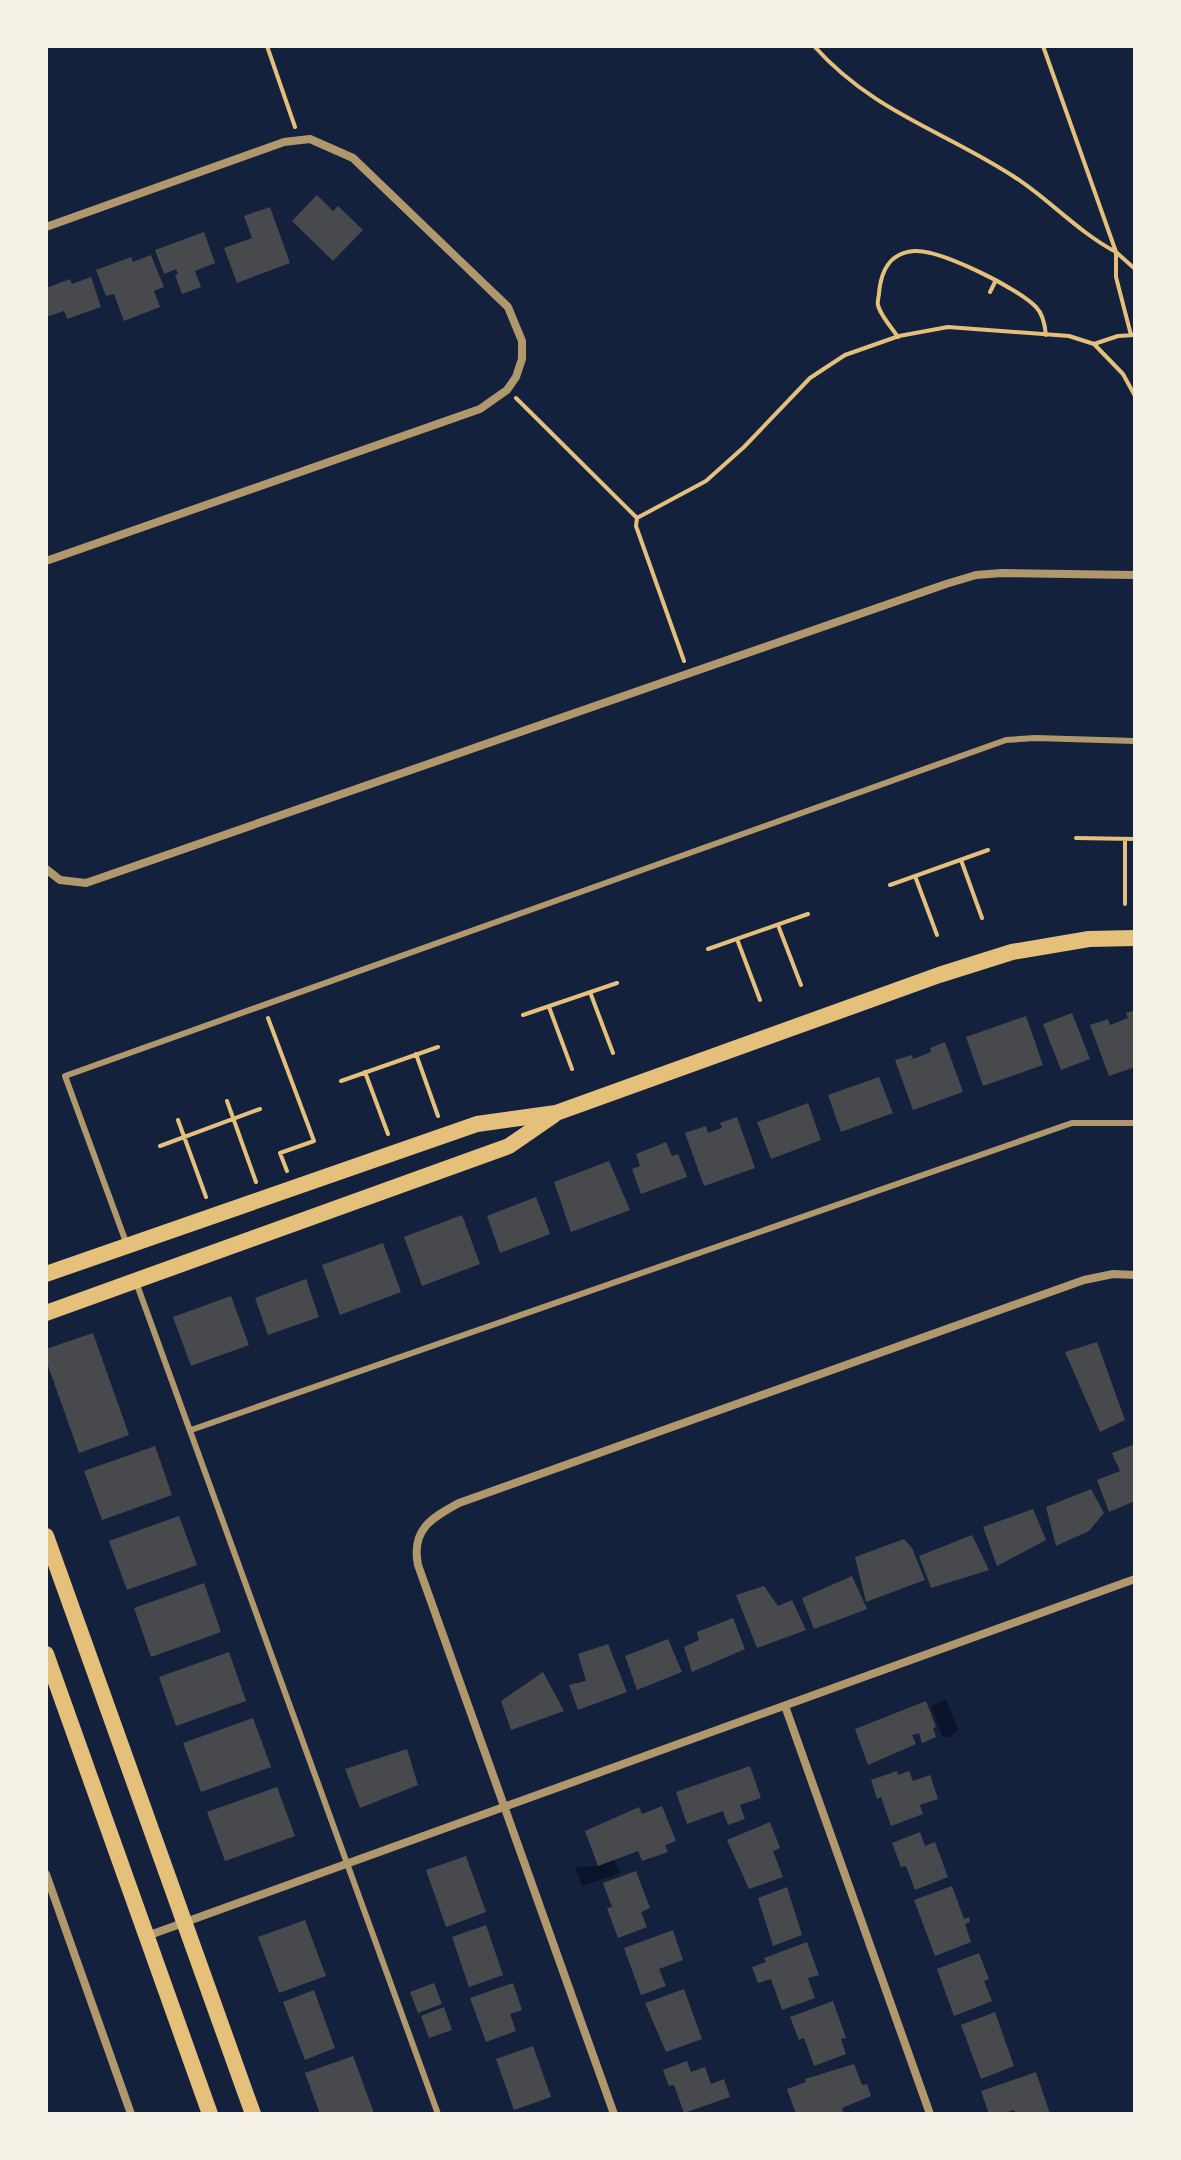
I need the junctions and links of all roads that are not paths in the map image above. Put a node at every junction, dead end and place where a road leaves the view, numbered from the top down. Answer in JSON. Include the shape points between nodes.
{"nodes":[{"id":1,"x":46,"y":227,"type":"edge"},
{"id":2,"x":46,"y":561,"type":"edge"},
{"id":3,"x":1135,"y":575,"type":"edge"},
{"id":4,"x":1135,"y":741,"type":"edge"},
{"id":5,"x":46,"y":869,"type":"edge"},
{"id":6,"x":1135,"y":938,"type":"edge"},
{"id":7,"x":556,"y":1113,"type":"junction"},
{"id":8,"x":1135,"y":1123,"type":"edge"},
{"id":9,"x":127,"y":1245,"type":"junction"},
{"id":10,"x":46,"y":1274,"type":"edge"},
{"id":11,"x":1135,"y":1275,"type":"edge"},
{"id":12,"x":136,"y":1282,"type":"junction"},
{"id":13,"x":46,"y":1313,"type":"edge"},
{"id":14,"x":191,"y":1430,"type":"junction"},
{"id":15,"x":46,"y":1536,"type":"edge"},
{"id":16,"x":1135,"y":1579,"type":"edge"},
{"id":17,"x":47,"y":1663,"type":"edge"},
{"id":18,"x":785,"y":1706,"type":"junction"},
{"id":19,"x":505,"y":1805,"type":"junction"},
{"id":20,"x":347,"y":1862,"type":"junction"},
{"id":21,"x":46,"y":1874,"type":"edge"},
{"id":22,"x":184,"y":1921,"type":"junction"},
{"id":23,"x":146,"y":1936,"type":"junction"},
{"id":24,"x":131,"y":2114,"type":"edge"},
{"id":25,"x":210,"y":2114,"type":"edge"},
{"id":26,"x":253,"y":2114,"type":"edge"},
{"id":27,"x":438,"y":2114,"type":"edge"},
{"id":28,"x":614,"y":2114,"type":"edge"},
{"id":29,"x":930,"y":2114,"type":"edge"}],
"edges":[{"from":1,"to":2,"type":"street","via":[[299,138],[324,143],[353,158],[508,307],[522,341],[516,377],[480,409]]},
{"from":3,"to":5,"type":"street","via":[[976,575],[86,883],[60,880]]},
{"from":4,"to":9,"type":"lane","via":[[1006,740],[65,1076]]},
{"from":6,"to":7,"type":"main road","via":[[1089,939],[1012,952]]},
{"from":7,"to":9,"type":"main road","via":[[477,1124]]},
{"from":7,"to":12,"type":"main road","via":[[509,1146]]},
{"from":8,"to":14,"type":"lane","via":[[1072,1123]]},
{"from":9,"to":10,"type":"main road"},
{"from":11,"to":19,"type":"street","via":[[1084,1280],[459,1503],[432,1518],[421,1532],[418,1565]]},
{"from":12,"to":13,"type":"main road"},
{"from":12,"to":14,"type":"lane"},
{"from":14,"to":20,"type":"lane"},
{"from":15,"to":22,"type":"main road"},
{"from":16,"to":18,"type":"street"},
{"from":17,"to":23,"type":"main road"},
{"from":18,"to":19,"type":"street"},
{"from":18,"to":29,"type":"street"},
{"from":19,"to":20,"type":"street"},
{"from":19,"to":28,"type":"street"},
{"from":20,"to":22,"type":"street"},
{"from":20,"to":27,"type":"lane"},
{"from":21,"to":24,"type":"street"},
{"from":22,"to":23,"type":"street"},
{"from":22,"to":26,"type":"main road"},
{"from":23,"to":25,"type":"main road"}]}
